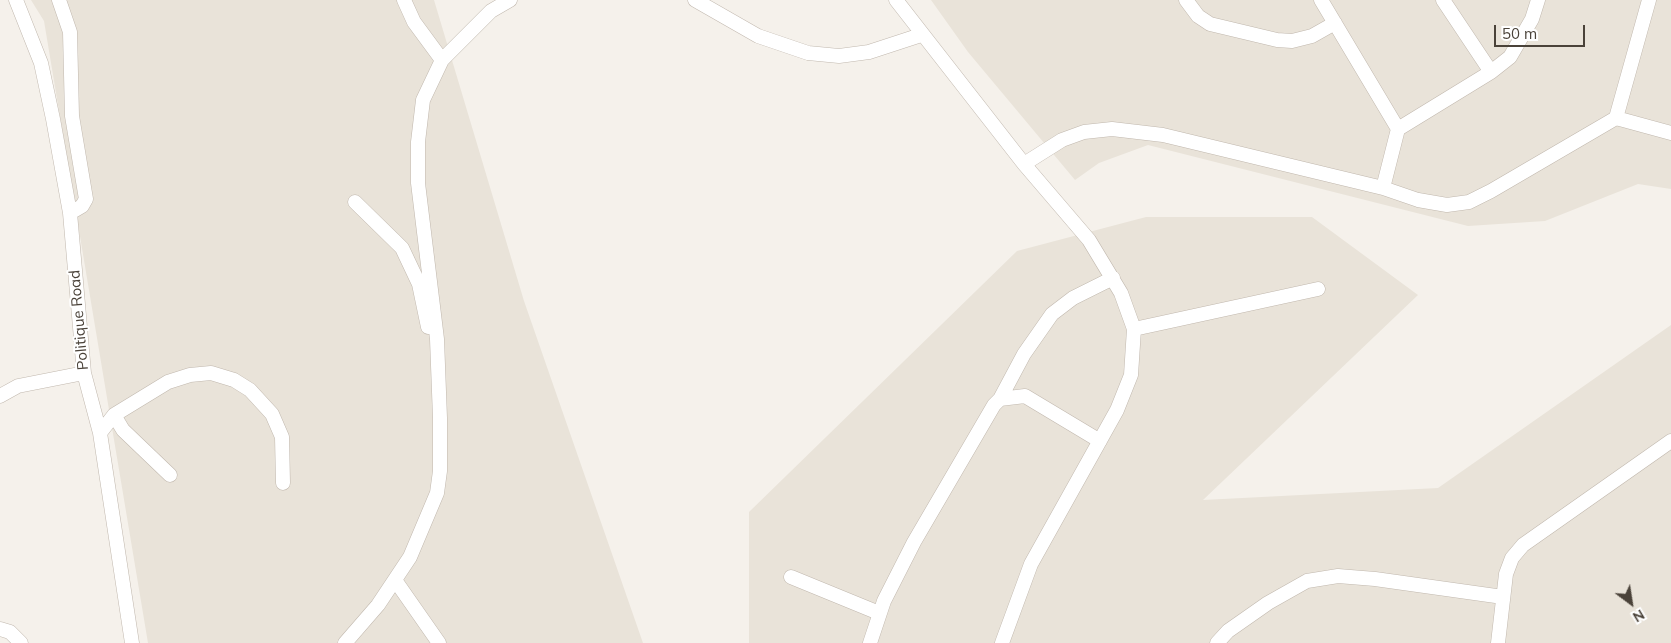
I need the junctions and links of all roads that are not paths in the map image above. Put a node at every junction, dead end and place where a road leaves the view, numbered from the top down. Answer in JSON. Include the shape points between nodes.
{"nodes":[{"id":1,"x":16,"y":0,"type":"edge"},
{"id":2,"x":59,"y":0,"type":"edge"},
{"id":3,"x":404,"y":0,"type":"edge"},
{"id":4,"x":510,"y":0,"type":"edge"},
{"id":5,"x":695,"y":0,"type":"edge"},
{"id":6,"x":896,"y":0,"type":"edge"},
{"id":7,"x":1186,"y":0,"type":"edge"},
{"id":8,"x":1321,"y":0,"type":"edge"},
{"id":9,"x":1443,"y":0,"type":"edge"},
{"id":10,"x":1538,"y":0,"type":"edge"},
{"id":11,"x":1649,"y":0,"type":"edge"},
{"id":12,"x":1335,"y":23,"type":"junction"},
{"id":13,"x":921,"y":35,"type":"junction"},
{"id":14,"x":442,"y":60,"type":"junction"},
{"id":15,"x":1490,"y":72,"type":"junction"},
{"id":16,"x":1616,"y":118,"type":"junction"},
{"id":17,"x":1398,"y":129,"type":"junction"},
{"id":18,"x":1671,"y":133,"type":"edge"},
{"id":19,"x":1024,"y":164,"type":"junction"},
{"id":20,"x":1383,"y":188,"type":"junction"},
{"id":21,"x":355,"y":202,"type":"dead end"},
{"id":22,"x":70,"y":213,"type":"junction"},
{"id":23,"x":1113,"y":278,"type":"junction"},
{"id":24,"x":1318,"y":289,"type":"dead end"},
{"id":25,"x":1134,"y":329,"type":"junction"},
{"id":26,"x":438,"y":339,"type":"junction"},
{"id":27,"x":84,"y":373,"type":"junction"},
{"id":28,"x":0,"y":396,"type":"edge"},
{"id":29,"x":1000,"y":399,"type":"junction"},
{"id":30,"x":114,"y":415,"type":"junction"},
{"id":31,"x":100,"y":432,"type":"junction"},
{"id":32,"x":1100,"y":441,"type":"junction"},
{"id":33,"x":1671,"y":441,"type":"edge"},
{"id":34,"x":170,"y":475,"type":"dead end"},
{"id":35,"x":283,"y":483,"type":"dead end"},
{"id":36,"x":791,"y":577,"type":"dead end"},
{"id":37,"x":395,"y":580,"type":"junction"},
{"id":38,"x":1503,"y":597,"type":"junction"},
{"id":39,"x":879,"y":613,"type":"junction"},
{"id":40,"x":0,"y":629,"type":"edge"},
{"id":41,"x":21,"y":643,"type":"edge"},
{"id":42,"x":132,"y":643,"type":"edge"},
{"id":43,"x":345,"y":643,"type":"edge"},
{"id":44,"x":439,"y":643,"type":"edge"},
{"id":45,"x":870,"y":643,"type":"edge"},
{"id":46,"x":1002,"y":643,"type":"edge"},
{"id":47,"x":1217,"y":643,"type":"edge"},
{"id":48,"x":1498,"y":643,"type":"edge"}],
"edges":[{"from":1,"to":22,"type":"street","name":"Politique Road","via":[[41,63]]},
{"from":2,"to":22,"type":"street","via":[[70,32],[72,116],[86,199],[82,206]]},
{"from":3,"to":14,"type":"street","via":[[414,22]]},
{"from":4,"to":14,"type":"street","via":[[491,11]]},
{"from":5,"to":13,"type":"street","via":[[758,36],[808,53],[839,56],[869,52]]},
{"from":6,"to":13,"type":"street"},
{"from":7,"to":12,"type":"street","via":[[1198,16],[1210,24],[1278,40],[1292,41],[1312,36]]},
{"from":8,"to":12,"type":"street"},
{"from":9,"to":15,"type":"street"},
{"from":10,"to":15,"type":"street","via":[[1532,20],[1510,57]]},
{"from":11,"to":16,"type":"street"},
{"from":12,"to":17,"type":"street"},
{"from":13,"to":19,"type":"street"},
{"from":14,"to":26,"type":"street","via":[[424,100],[418,142],[419,190]]},
{"from":15,"to":17,"type":"street"},
{"from":16,"to":18,"type":"street"},
{"from":16,"to":20,"type":"street","via":[[1469,202],[1447,205],[1418,200]]},
{"from":17,"to":20,"type":"street"},
{"from":19,"to":20,"type":"street","via":[[1062,140],[1084,132],[1112,129],[1163,135]]},
{"from":19,"to":23,"type":"street","via":[[1089,240]]},
{"from":21,"to":26,"type":"street","via":[[402,248],[419,284],[426,323]]},
{"from":22,"to":27,"type":"street","name":"Politique Road"},
{"from":23,"to":25,"type":"street"},
{"from":23,"to":29,"type":"street","via":[[1074,298],[1052,314],[1024,354]]},
{"from":24,"to":25,"type":"street"},
{"from":25,"to":32,"type":"street","via":[[1131,375]]},
{"from":26,"to":37,"type":"street","via":[[440,471],[437,493],[410,557]]},
{"from":27,"to":28,"type":"street","via":[[18,386]]},
{"from":27,"to":31,"type":"street","name":"Politique Road"},
{"from":29,"to":32,"type":"street","via":[[1025,396]]},
{"from":29,"to":39,"type":"street","via":[[914,542]]},
{"from":30,"to":31,"type":"street"},
{"from":30,"to":34,"type":"street","via":[[123,430]]},
{"from":30,"to":35,"type":"street","via":[[168,382],[190,375],[212,373],[234,380],[264,404],[278,425],[282,436]]},
{"from":31,"to":42,"type":"street","name":"Politique Road"},
{"from":32,"to":46,"type":"street","via":[[1031,564]]},
{"from":33,"to":38,"type":"street","via":[[1523,545],[1512,558]]},
{"from":36,"to":39,"type":"street"},
{"from":37,"to":43,"type":"street"},
{"from":37,"to":44,"type":"street"},
{"from":38,"to":47,"type":"street","via":[[1374,578],[1338,576],[1307,581],[1268,602]]},
{"from":38,"to":48,"type":"street"},
{"from":39,"to":45,"type":"street"},
{"from":40,"to":41,"type":"street","via":[[16,636]]}]}
